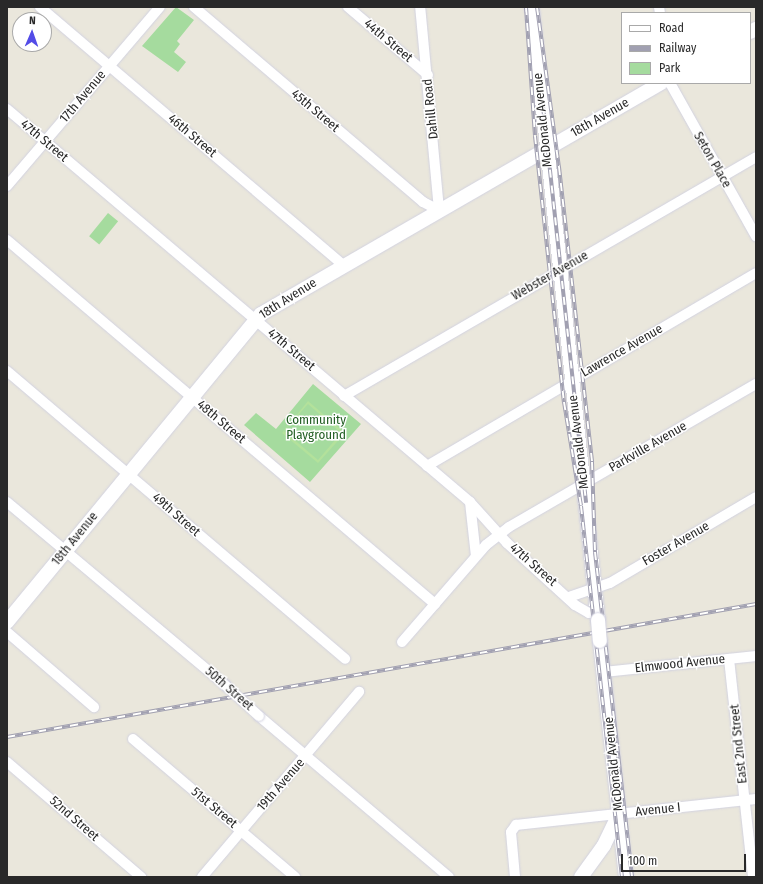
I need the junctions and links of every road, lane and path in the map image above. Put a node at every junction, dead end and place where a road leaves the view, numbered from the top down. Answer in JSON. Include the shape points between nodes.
{"nodes":[{"id":1,"x":40,"y":7,"type":"edge"},
{"id":2,"x":160,"y":7,"type":"edge"},
{"id":3,"x":194,"y":7,"type":"edge"},
{"id":4,"x":348,"y":7,"type":"edge"},
{"id":5,"x":420,"y":7,"type":"edge"},
{"id":6,"x":532,"y":7,"type":"edge"},
{"id":7,"x":109,"y":66,"type":"junction"},
{"id":8,"x":428,"y":74,"type":"junction"},
{"id":9,"x":659,"y":84,"type":"edge"},
{"id":10,"x":671,"y":84,"type":"edge"},
{"id":11,"x":7,"y":109,"type":"edge"},
{"id":12,"x":45,"y":142,"type":"junction"},
{"id":13,"x":546,"y":149,"type":"junction"},
{"id":14,"x":756,"y":156,"type":"edge"},
{"id":15,"x":722,"y":176,"type":"junction"},
{"id":16,"x":7,"y":186,"type":"edge"},
{"id":17,"x":439,"y":210,"type":"junction"},
{"id":18,"x":756,"y":236,"type":"edge"},
{"id":19,"x":7,"y":240,"type":"edge"},
{"id":20,"x":343,"y":265,"type":"junction"},
{"id":21,"x":559,"y":270,"type":"junction"},
{"id":22,"x":756,"y":273,"type":"edge"},
{"id":23,"x":255,"y":320,"type":"junction"},
{"id":24,"x":7,"y":371,"type":"edge"},
{"id":25,"x":572,"y":381,"type":"junction"},
{"id":26,"x":756,"y":384,"type":"edge"},
{"id":27,"x":344,"y":396,"type":"junction"},
{"id":28,"x":191,"y":397,"type":"junction"},
{"id":29,"x":427,"y":466,"type":"junction"},
{"id":30,"x":128,"y":474,"type":"junction"},
{"id":31,"x":584,"y":484,"type":"junction"},
{"id":32,"x":756,"y":498,"type":"edge"},
{"id":33,"x":7,"y":502,"type":"edge"},
{"id":34,"x":470,"y":502,"type":"junction"},
{"id":35,"x":499,"y":534,"type":"junction"},
{"id":36,"x":65,"y":551,"type":"junction"},
{"id":37,"x":476,"y":556,"type":"junction"},
{"id":38,"x":595,"y":588,"type":"junction"},
{"id":39,"x":569,"y":597,"type":"junction"},
{"id":40,"x":435,"y":604,"type":"junction"},
{"id":41,"x":598,"y":616,"type":"junction"},
{"id":42,"x":7,"y":622,"type":"edge"},
{"id":43,"x":7,"y":632,"type":"edge"},
{"id":44,"x":402,"y":642,"type":"dead end"},
{"id":45,"x":756,"y":656,"type":"edge"},
{"id":46,"x":729,"y":659,"type":"junction"},
{"id":47,"x":345,"y":660,"type":"dead end"},
{"id":48,"x":604,"y":672,"type":"junction"},
{"id":49,"x":359,"y":692,"type":"dead end"},
{"id":50,"x":94,"y":707,"type":"dead end"},
{"id":51,"x":133,"y":739,"type":"dead end"},
{"id":52,"x":306,"y":755,"type":"junction"},
{"id":53,"x":7,"y":762,"type":"edge"},
{"id":54,"x":756,"y":799,"type":"edge"},
{"id":55,"x":745,"y":800,"type":"junction"},
{"id":56,"x":619,"y":814,"type":"junction"},
{"id":57,"x":241,"y":831,"type":"junction"},
{"id":58,"x":141,"y":877,"type":"edge"},
{"id":59,"x":202,"y":877,"type":"edge"},
{"id":60,"x":295,"y":877,"type":"edge"},
{"id":61,"x":449,"y":877,"type":"edge"},
{"id":62,"x":515,"y":877,"type":"edge"},
{"id":63,"x":581,"y":877,"type":"edge"},
{"id":64,"x":626,"y":877,"type":"edge"},
{"id":65,"x":754,"y":877,"type":"edge"}],
"edges":[{"from":1,"to":7,"type":"street","name":"46th Street"},
{"from":2,"to":7,"type":"street","name":"17th Avenue"},
{"from":3,"to":17,"type":"street","name":"45th Street","via":[[423,202]]},
{"from":4,"to":8,"type":"street","name":"44th Street"},
{"from":5,"to":8,"type":"street","name":"Dahill Road"},
{"from":6,"to":13,"type":"street","name":"McDonald Avenue"},
{"from":7,"to":12,"type":"street","name":"17th Avenue"},
{"from":7,"to":20,"type":"street","name":"46th Street"},
{"from":8,"to":17,"type":"street","name":"Dahill Road"},
{"from":9,"to":13,"type":"street","name":"18th Avenue"},
{"from":10,"to":15,"type":"street","name":"Seton Place"},
{"from":11,"to":12,"type":"street","name":"47th Street"},
{"from":12,"to":16,"type":"street","name":"17th Avenue"},
{"from":12,"to":23,"type":"street","name":"47th Street"},
{"from":13,"to":17,"type":"street","name":"18th Avenue"},
{"from":13,"to":21,"type":"street","name":"McDonald Avenue"},
{"from":14,"to":15,"type":"street","name":"Webster Avenue"},
{"from":15,"to":18,"type":"street","name":"Seton Place"},
{"from":15,"to":21,"type":"street","name":"Webster Avenue"},
{"from":17,"to":20,"type":"street","name":"18th Avenue"},
{"from":19,"to":28,"type":"street","name":"48th Street"},
{"from":20,"to":23,"type":"street","name":"18th Avenue"},
{"from":21,"to":25,"type":"street","name":"McDonald Avenue"},
{"from":21,"to":27,"type":"street","name":"Webster Avenue"},
{"from":22,"to":25,"type":"street","name":"Lawrence Avenue"},
{"from":23,"to":27,"type":"street","name":"47th Street"},
{"from":23,"to":28,"type":"street","name":"18th Avenue"},
{"from":24,"to":30,"type":"street","name":"49th Street"},
{"from":25,"to":29,"type":"street","name":"Lawrence Avenue"},
{"from":25,"to":31,"type":"street","name":"McDonald Avenue"},
{"from":26,"to":31,"type":"street","name":"Parkville Avenue"},
{"from":27,"to":29,"type":"street","name":"47th Street"},
{"from":28,"to":30,"type":"street","name":"18th Avenue"},
{"from":28,"to":40,"type":"street","name":"48th Street"},
{"from":29,"to":34,"type":"street","name":"47th Street"},
{"from":30,"to":36,"type":"street","name":"18th Avenue"},
{"from":30,"to":47,"type":"street","name":"49th Street"},
{"from":31,"to":35,"type":"street","name":"Parkville Avenue"},
{"from":31,"to":38,"type":"street","name":"McDonald Avenue"},
{"from":32,"to":38,"type":"street","name":"Foster Avenue"},
{"from":33,"to":36,"type":"street","name":"50th Street"},
{"from":34,"to":35,"type":"street","name":"47th Street"},
{"from":34,"to":37,"type":"street"},
{"from":35,"to":37,"type":"street"},
{"from":35,"to":39,"type":"street","name":"47th Street"},
{"from":36,"to":42,"type":"street","name":"18th Avenue"},
{"from":36,"to":52,"type":"street","name":"50th Street","bridge":true},
{"from":37,"to":40,"type":"street"},
{"from":38,"to":39,"type":"street","name":"47th Street"},
{"from":38,"to":41,"type":"street","name":"McDonald Avenue"},
{"from":39,"to":41,"type":"street","name":"47th Street","via":[[582,610]]},
{"from":40,"to":44,"type":"street"},
{"from":41,"to":48,"type":"street","name":"McDonald Avenue","bridge":true},
{"from":43,"to":50,"type":"street"},
{"from":45,"to":46,"type":"street","name":"Elmwood Avenue"},
{"from":46,"to":48,"type":"street","name":"Elmwood Avenue"},
{"from":46,"to":55,"type":"street","name":"East 2nd Street"},
{"from":48,"to":56,"type":"street","name":"McDonald Avenue"},
{"from":49,"to":52,"type":"street","name":"19th Avenue"},
{"from":51,"to":57,"type":"street","name":"51st Street"},
{"from":52,"to":57,"type":"street","name":"19th Avenue"},
{"from":52,"to":61,"type":"street","name":"50th Street"},
{"from":53,"to":58,"type":"street","name":"52nd Street"},
{"from":54,"to":55,"type":"street","name":"Avenue I"},
{"from":55,"to":56,"type":"street","name":"Avenue I"},
{"from":55,"to":65,"type":"street","name":"East 2nd Street"},
{"from":56,"to":62,"type":"street","name":"Avenue I","via":[[512,828]]},
{"from":56,"to":63,"type":"street","via":[[604,845]]},
{"from":56,"to":64,"type":"street","name":"McDonald Avenue"},
{"from":57,"to":59,"type":"street","name":"19th Avenue"},
{"from":57,"to":60,"type":"street","name":"51st Street"}]}
